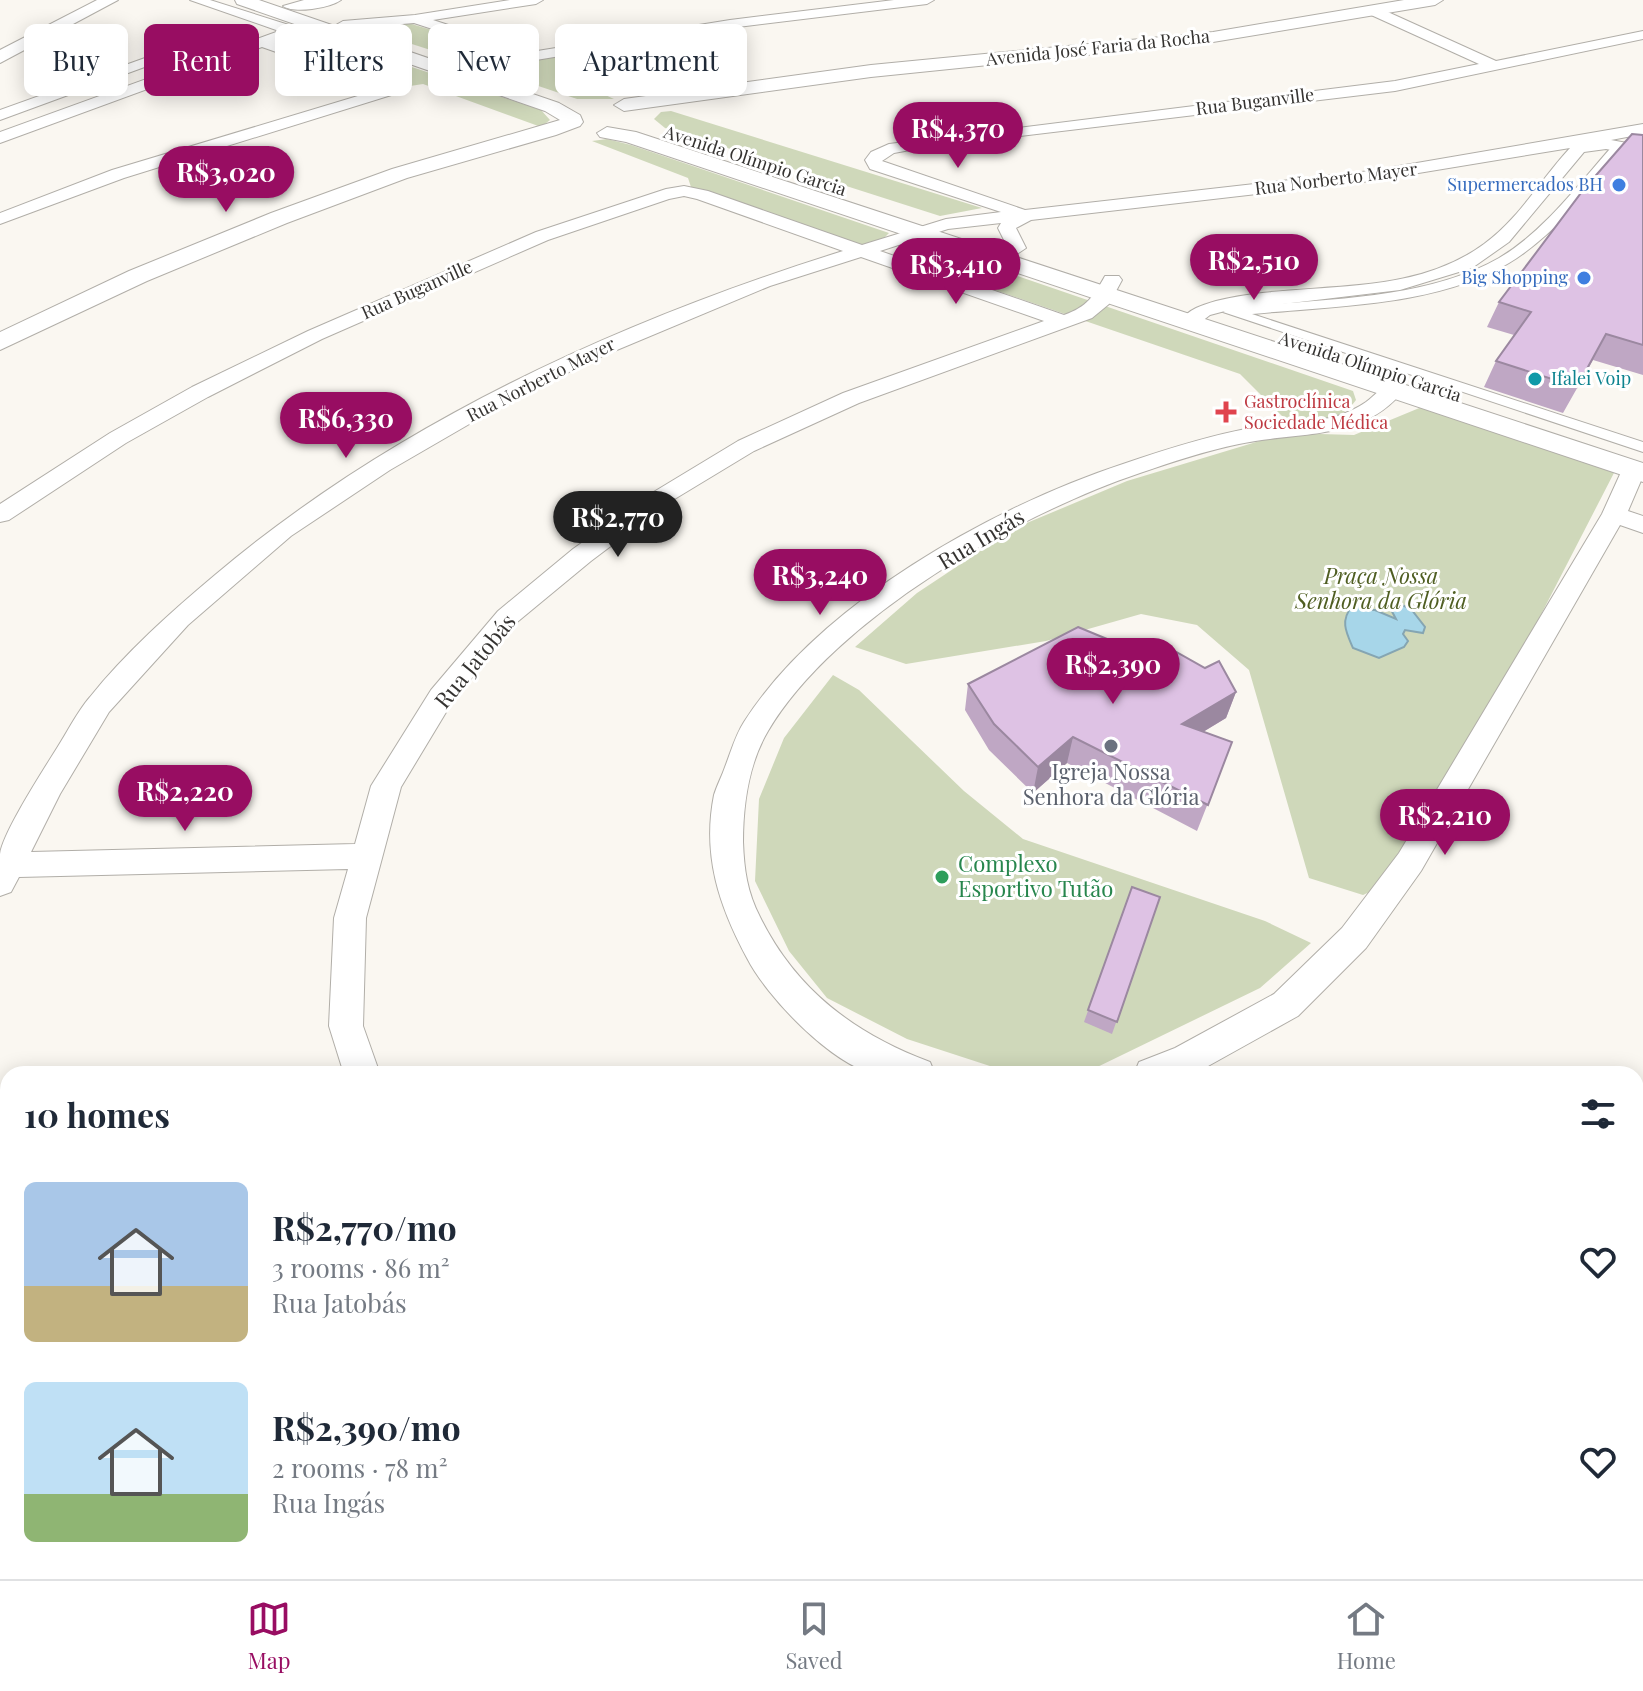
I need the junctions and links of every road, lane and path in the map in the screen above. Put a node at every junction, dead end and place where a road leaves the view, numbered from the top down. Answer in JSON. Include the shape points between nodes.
{"nodes":[{"id":1,"x":81,"y":0,"type":"edge"},
{"id":2,"x":110,"y":0,"type":"edge"},
{"id":3,"x":197,"y":0,"type":"edge"},
{"id":4,"x":243,"y":0,"type":"edge"},
{"id":5,"x":334,"y":0,"type":"edge"},
{"id":6,"x":536,"y":0,"type":"edge"},
{"id":7,"x":927,"y":0,"type":"edge"},
{"id":8,"x":1435,"y":0,"type":"edge"},
{"id":9,"x":281,"y":3,"type":"edge"},
{"id":10,"x":1374,"y":11,"type":"junction"},
{"id":11,"x":415,"y":19,"type":"junction"},
{"id":12,"x":259,"y":21,"type":"junction"},
{"id":13,"x":250,"y":24,"type":"edge"},
{"id":14,"x":312,"y":24,"type":"edge"},
{"id":15,"x":340,"y":24,"type":"edge"},
{"id":16,"x":355,"y":24,"type":"edge"},
{"id":17,"x":275,"y":26,"type":"edge"},
{"id":18,"x":1643,"y":35,"type":"edge"},
{"id":19,"x":275,"y":37,"type":"edge"},
{"id":20,"x":0,"y":41,"type":"edge"},
{"id":21,"x":262,"y":42,"type":"junction"},
{"id":22,"x":412,"y":49,"type":"edge"},
{"id":23,"x":0,"y":57,"type":"edge"},
{"id":24,"x":412,"y":59,"type":"edge"},
{"id":25,"x":144,"y":62,"type":"edge"},
{"id":26,"x":1497,"y":67,"type":"junction"},
{"id":27,"x":761,"y":87,"type":"junction"},
{"id":28,"x":592,"y":110,"type":"junction"},
{"id":29,"x":0,"y":115,"type":"edge"},
{"id":30,"x":643,"y":120,"type":"junction"},
{"id":31,"x":1643,"y":129,"type":"edge"},
{"id":32,"x":601,"y":133,"type":"junction"},
{"id":33,"x":0,"y":138,"type":"edge"},
{"id":34,"x":1618,"y":140,"type":"junction"},
{"id":35,"x":479,"y":150,"type":"junction"},
{"id":36,"x":1529,"y":151,"type":"junction"},
{"id":37,"x":1643,"y":151,"type":"edge"},
{"id":38,"x":1569,"y":159,"type":"junction"},
{"id":39,"x":1027,"y":215,"type":"junction"},
{"id":40,"x":0,"y":219,"type":"edge"},
{"id":41,"x":946,"y":224,"type":"junction"},
{"id":42,"x":918,"y":231,"type":"junction"},
{"id":43,"x":1017,"y":248,"type":"junction"},
{"id":44,"x":863,"y":249,"type":"junction"},
{"id":45,"x":1110,"y":287,"type":"junction"},
{"id":46,"x":1197,"y":316,"type":"junction"},
{"id":47,"x":1063,"y":321,"type":"junction"},
{"id":48,"x":0,"y":342,"type":"edge"},
{"id":49,"x":1394,"y":388,"type":"junction"},
{"id":50,"x":1641,"y":462,"type":"edge"},
{"id":51,"x":1614,"y":514,"type":"junction"},
{"id":52,"x":0,"y":515,"type":"edge"},
{"id":53,"x":1643,"y":525,"type":"edge"},
{"id":54,"x":364,"y":856,"type":"junction"},
{"id":55,"x":4,"y":874,"type":"edge"},
{"id":56,"x":359,"y":1066,"type":"edge"},
{"id":57,"x":893,"y":1066,"type":"edge"},
{"id":58,"x":1171,"y":1066,"type":"edge"}],
"edges":[{"from":1,"to":20,"type":"street"},
{"from":2,"to":23,"type":"street"},
{"from":3,"to":12,"type":"street"},
{"from":4,"to":14,"type":"street"},
{"from":5,"to":9,"type":"street"},
{"from":6,"to":11,"type":"street"},
{"from":7,"to":11,"type":"street","via":[[746,21],[530,57]]},
{"from":8,"to":10,"type":"street","name":"Avenida José Faria da Rocha"},
{"from":9,"to":15,"type":"street"},
{"from":10,"to":26,"type":"street"},
{"from":10,"to":27,"type":"street","name":"Avenida José Faria da Rocha","via":[[1213,37]]},
{"from":11,"to":16,"type":"street"},
{"from":12,"to":13,"type":"street"},
{"from":12,"to":17,"type":"street"},
{"from":18,"to":26,"type":"street","name":"Rua Buganville"},
{"from":19,"to":21,"type":"street"},
{"from":21,"to":33,"type":"street"},
{"from":21,"to":40,"type":"street","via":[[396,89],[118,174]]},
{"from":22,"to":28,"type":"street"},
{"from":24,"to":28,"type":"street","via":[[563,111]]},
{"from":25,"to":29,"type":"street"},
{"from":26,"to":39,"type":"street","name":"Rua Buganville","via":[[1395,86],[921,143],[873,160]]},
{"from":27,"to":28,"type":"street","name":"Avenida José Faria da Rocha"},
{"from":27,"to":30,"type":"street","name":"Avenida José Faria da Rocha"},
{"from":28,"to":30,"type":"street","name":"Avenida Olímpio Garcia","via":[[639,111]]},
{"from":28,"to":32,"type":"street","via":[[584,131]]},
{"from":28,"to":35,"type":"street","name":"Avenida José Faria da Rocha"},
{"from":30,"to":32,"type":"street","name":"Avenida José Faria da Rocha","via":[[629,129]]},
{"from":30,"to":41,"type":"street","name":"Avenida Olímpio Garcia","via":[[658,130]]},
{"from":31,"to":34,"type":"street","name":"Rua Norberto Mayer"},
{"from":32,"to":35,"type":"street","name":"Avenida José Faria da Rocha"},
{"from":32,"to":42,"type":"street","name":"Avenida Olímpio Garcia","via":[[629,136]]},
{"from":34,"to":36,"type":"street","name":"Rua Norberto Mayer"},
{"from":34,"to":37,"type":"street"},
{"from":34,"to":38,"type":"street","via":[[1585,146]]},
{"from":34,"to":50,"type":"street","via":[[1541,230],[1476,275],[1416,291],[1230,312]]},
{"from":35,"to":48,"type":"street","name":"Avenida José Faria da Rocha","via":[[375,182],[228,238]]},
{"from":36,"to":38,"type":"street"},
{"from":36,"to":39,"type":"street","name":"Rua Norberto Mayer","via":[[1370,176]]},
{"from":38,"to":46,"type":"street","via":[[1521,220],[1490,249],[1450,270],[1391,285],[1251,301]]},
{"from":39,"to":41,"type":"street","name":"Rua Norberto Mayer"},
{"from":39,"to":43,"type":"street","via":[[1007,228]]},
{"from":41,"to":42,"type":"street","name":"Rua Norberto Mayer"},
{"from":41,"to":43,"type":"street","name":"Avenida Olímpio Garcia"},
{"from":42,"to":44,"type":"street","name":"Rua Norberto Mayer"},
{"from":42,"to":45,"type":"street","name":"Avenida Olímpio Garcia"},
{"from":43,"to":45,"type":"street","name":"Avenida Olímpio Garcia"},
{"from":44,"to":47,"type":"street"},
{"from":44,"to":52,"type":"street","name":"Rua Buganville","via":[[702,195],[666,194],[530,241],[315,335],[186,399]]},
{"from":44,"to":55,"type":"street","name":"Rua Norberto Mayer","via":[[736,292],[489,403],[282,531],[179,619],[99,705],[47,789]]},
{"from":45,"to":46,"type":"street","name":"Avenida Olímpio Garcia"},
{"from":45,"to":47,"type":"street","name":"Rua Jatobás","via":[[1098,305]]},
{"from":46,"to":49,"type":"street"},
{"from":46,"to":50,"type":"street","name":"Avenida Olímpio Garcia"},
{"from":47,"to":54,"type":"street","name":"Rua Jatobás","via":[[851,398],[746,446],[660,498],[582,555],[507,617],[441,697],[386,786]]},
{"from":49,"to":50,"type":"street"},
{"from":49,"to":57,"type":"street","name":"Rua Ingás","via":[[1381,404],[1344,423],[1234,438],[1050,501],[971,539],[832,640],[793,677],[754,730],[729,798],[731,888],[758,950],[800,1003]]},
{"from":50,"to":51,"type":"street"},
{"from":51,"to":53,"type":"street"},
{"from":51,"to":58,"type":"street","via":[[1410,862],[1354,938],[1286,1005]]},
{"from":54,"to":55,"type":"street"},
{"from":54,"to":56,"type":"street","name":"Rua Jatobás","via":[[350,918],[346,1026]]}]}
